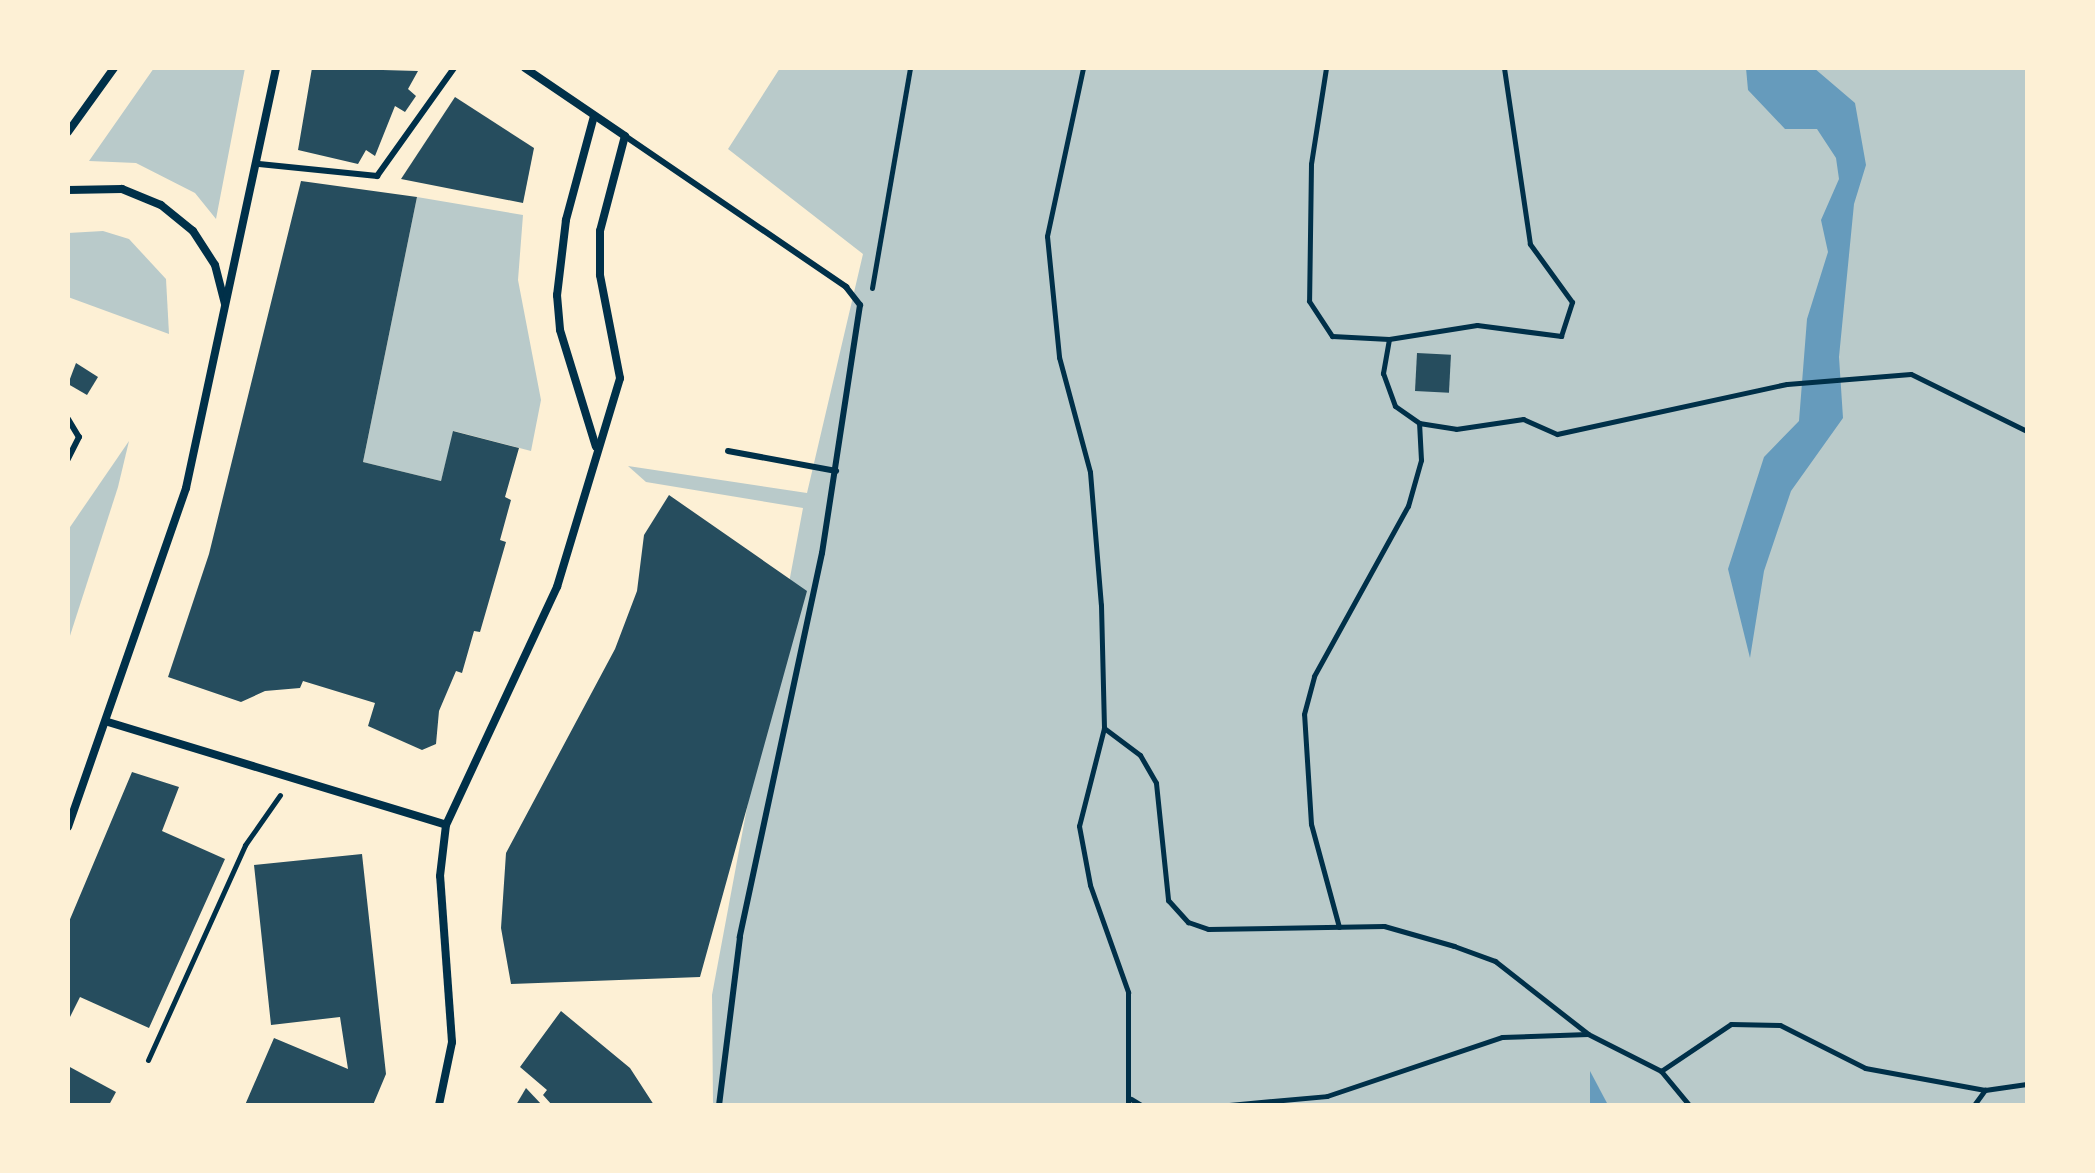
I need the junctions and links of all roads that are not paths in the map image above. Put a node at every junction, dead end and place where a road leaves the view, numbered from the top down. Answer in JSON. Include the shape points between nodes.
{"nodes":[{"id":1,"x":114,"y":68,"type":"edge"},
{"id":2,"x":276,"y":68,"type":"edge"},
{"id":3,"x":454,"y":68,"type":"edge"},
{"id":4,"x":525,"y":68,"type":"edge"},
{"id":5,"x":594,"y":116,"type":"junction"},
{"id":6,"x":68,"y":132,"type":"edge"},
{"id":7,"x":625,"y":136,"type":"junction"},
{"id":8,"x":259,"y":164,"type":"junction"},
{"id":9,"x":68,"y":190,"type":"edge"},
{"id":10,"x":225,"y":305,"type":"junction"},
{"id":11,"x":68,"y":419,"type":"edge"},
{"id":12,"x":597,"y":448,"type":"junction"},
{"id":13,"x":728,"y":451,"type":"dead end"},
{"id":14,"x":68,"y":459,"type":"edge"},
{"id":15,"x":836,"y":471,"type":"junction"},
{"id":16,"x":108,"y":722,"type":"junction"},
{"id":17,"x":446,"y":825,"type":"junction"},
{"id":18,"x":68,"y":827,"type":"edge"},
{"id":19,"x":439,"y":1105,"type":"edge"},
{"id":20,"x":719,"y":1105,"type":"edge"}],
"edges":[{"from":1,"to":6,"type":"street"},
{"from":2,"to":8,"type":"street"},
{"from":3,"to":8,"type":"lane","via":[[377,176]]},
{"from":4,"to":5,"type":"street"},
{"from":5,"to":7,"type":"street"},
{"from":5,"to":12,"type":"street","via":[[566,220],[557,295],[560,330]]},
{"from":7,"to":12,"type":"street","via":[[600,231],[600,275],[620,378]]},
{"from":7,"to":15,"type":"lane","via":[[833,278],[860,305]]},
{"from":8,"to":10,"type":"street"},
{"from":9,"to":10,"type":"street","via":[[122,189],[161,205],[193,231],[215,265]]},
{"from":10,"to":16,"type":"street","via":[[186,488]]},
{"from":11,"to":14,"type":"lane","via":[[79,437]]},
{"from":12,"to":17,"type":"street","via":[[529,659]]},
{"from":13,"to":15,"type":"lane"},
{"from":15,"to":20,"type":"lane","via":[[740,937]]},
{"from":16,"to":17,"type":"street"},
{"from":16,"to":18,"type":"street"},
{"from":17,"to":19,"type":"street","via":[[440,876],[452,1042]]}]}
